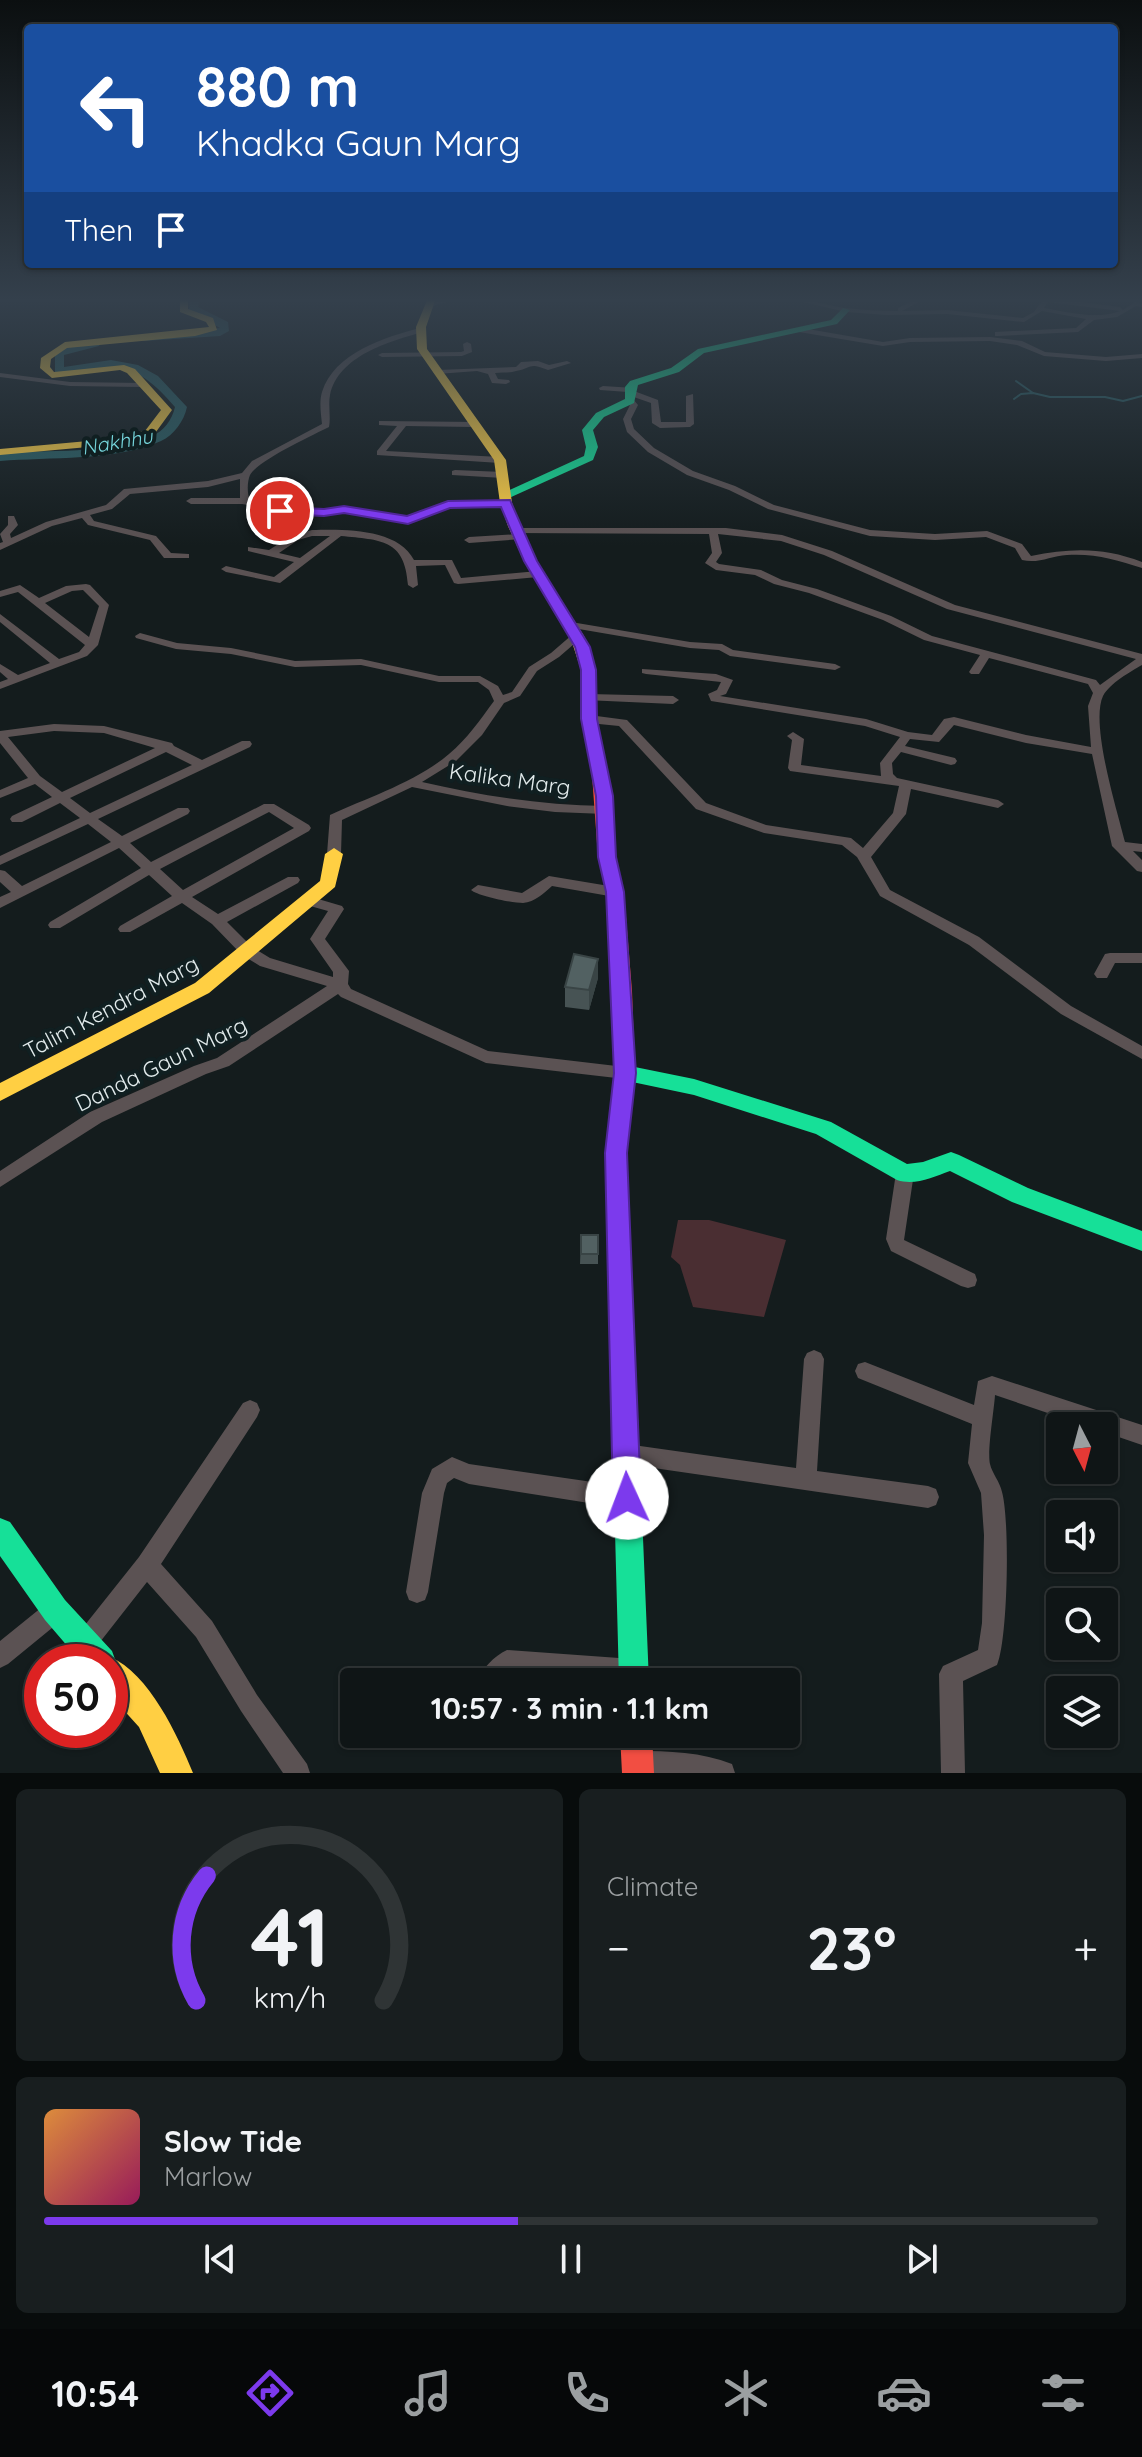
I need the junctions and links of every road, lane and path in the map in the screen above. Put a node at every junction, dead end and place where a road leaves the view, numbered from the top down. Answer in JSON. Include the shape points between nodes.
{"nodes":[{"id":1,"x":45,"y":381,"type":"edge"},
{"id":2,"x":139,"y":381,"type":"edge"},
{"id":3,"x":332,"y":381,"type":"edge"},
{"id":4,"x":444,"y":381,"type":"edge"},
{"id":5,"x":495,"y":381,"type":"edge"},
{"id":6,"x":641,"y":381,"type":"edge"},
{"id":7,"x":506,"y":382,"type":"dead end"},
{"id":8,"x":143,"y":385,"type":"junction"},
{"id":9,"x":603,"y":388,"type":"dead end"},
{"id":10,"x":631,"y":395,"type":"junction"},
{"id":11,"x":690,"y":396,"type":"dead end"},
{"id":12,"x":382,"y":423,"type":"dead end"},
{"id":13,"x":403,"y":424,"type":"junction"},
{"id":14,"x":474,"y":424,"type":"junction"},
{"id":15,"x":0,"y":452,"type":"edge"},
{"id":16,"x":501,"y":467,"type":"junction"},
{"id":17,"x":455,"y":473,"type":"dead end"},
{"id":18,"x":245,"y":475,"type":"junction"},
{"id":19,"x":506,"y":499,"type":"junction"},
{"id":20,"x":191,"y":501,"type":"dead end"},
{"id":21,"x":244,"y":501,"type":"junction"},
{"id":22,"x":84,"y":514,"type":"junction"},
{"id":23,"x":11,"y":518,"type":"dead end"},
{"id":24,"x":713,"y":531,"type":"junction"},
{"id":25,"x":338,"y":534,"type":"junction"},
{"id":26,"x":518,"y":534,"type":"junction"},
{"id":27,"x":469,"y":540,"type":"dead end"},
{"id":28,"x":4,"y":546,"type":"edge"},
{"id":29,"x":251,"y":549,"type":"dead end"},
{"id":30,"x":268,"y":554,"type":"junction"},
{"id":31,"x":185,"y":556,"type":"dead end"},
{"id":32,"x":301,"y":561,"type":"junction"},
{"id":33,"x":411,"y":563,"type":"junction"},
{"id":34,"x":1142,"y":565,"type":"edge"},
{"id":35,"x":226,"y":569,"type":"dead end"},
{"id":36,"x":242,"y":573,"type":"junction"},
{"id":37,"x":538,"y":574,"type":"junction"},
{"id":38,"x":413,"y":585,"type":"dead end"},
{"id":39,"x":0,"y":594,"type":"edge"},
{"id":40,"x":40,"y":601,"type":"junction"},
{"id":41,"x":1002,"y":607,"type":"dead end"},
{"id":42,"x":991,"y":616,"type":"junction"},
{"id":43,"x":0,"y":617,"type":"edge"},
{"id":44,"x":140,"y":636,"type":"dead end"},
{"id":45,"x":570,"y":636,"type":"junction"},
{"id":46,"x":92,"y":645,"type":"junction"},
{"id":47,"x":986,"y":654,"type":"junction"},
{"id":48,"x":1142,"y":659,"type":"edge"},
{"id":49,"x":58,"y":664,"type":"junction"},
{"id":50,"x":0,"y":667,"type":"edge"},
{"id":51,"x":835,"y":667,"type":"dead end"},
{"id":52,"x":646,"y":671,"type":"dead end"},
{"id":53,"x":975,"y":672,"type":"dead end"},
{"id":54,"x":17,"y":680,"type":"junction"},
{"id":55,"x":0,"y":686,"type":"edge"},
{"id":56,"x":1098,"y":692,"type":"junction"},
{"id":57,"x":589,"y":698,"type":"junction"},
{"id":58,"x":673,"y":700,"type":"dead end"},
{"id":59,"x":500,"y":701,"type":"junction"},
{"id":60,"x":589,"y":719,"type":"junction"},
{"id":61,"x":0,"y":735,"type":"edge"},
{"id":62,"x":907,"y":735,"type":"junction"},
{"id":63,"x":793,"y":736,"type":"dead end"},
{"id":64,"x":246,"y":744,"type":"dead end"},
{"id":65,"x":168,"y":745,"type":"junction"},
{"id":66,"x":900,"y":748,"type":"junction"},
{"id":67,"x":1099,"y":752,"type":"junction"},
{"id":68,"x":951,"y":761,"type":"dead end"},
{"id":69,"x":202,"y":765,"type":"junction"},
{"id":70,"x":36,"y":779,"type":"junction"},
{"id":71,"x":411,"y":783,"type":"junction"},
{"id":72,"x":900,"y":783,"type":"junction"},
{"id":73,"x":1,"y":794,"type":"edge"},
{"id":74,"x":58,"y":799,"type":"junction"},
{"id":75,"x":998,"y":804,"type":"dead end"},
{"id":76,"x":605,"y":810,"type":"junction"},
{"id":77,"x":183,"y":811,"type":"dead end"},
{"id":78,"x":17,"y":819,"type":"dead end"},
{"id":79,"x":89,"y":819,"type":"junction"},
{"id":80,"x":119,"y":841,"type":"junction"},
{"id":81,"x":1119,"y":846,"type":"junction"},
{"id":82,"x":1142,"y":848,"type":"edge"},
{"id":83,"x":334,"y":854,"type":"joint"},
{"id":84,"x":863,"y":857,"type":"junction"},
{"id":85,"x":0,"y":861,"type":"edge"},
{"id":86,"x":151,"y":868,"type":"junction"},
{"id":87,"x":1142,"y":868,"type":"edge"},
{"id":88,"x":0,"y":874,"type":"edge"},
{"id":89,"x":293,"y":880,"type":"dead end"},
{"id":90,"x":478,"y":890,"type":"dead end"},
{"id":91,"x":20,"y":892,"type":"junction"},
{"id":92,"x":615,"y":892,"type":"junction"},
{"id":93,"x":181,"y":896,"type":"junction"},
{"id":94,"x":308,"y":901,"type":"junction"},
{"id":95,"x":0,"y":903,"type":"edge"},
{"id":96,"x":217,"y":921,"type":"junction"},
{"id":97,"x":55,"y":925,"type":"dead end"},
{"id":98,"x":125,"y":929,"type":"dead end"},
{"id":99,"x":247,"y":951,"type":"junction"},
{"id":100,"x":1142,"y":958,"type":"edge"},
{"id":101,"x":1102,"y":974,"type":"dead end"},
{"id":102,"x":340,"y":985,"type":"junction"},
{"id":103,"x":1142,"y":1053,"type":"edge"},
{"id":104,"x":625,"y":1073,"type":"junction"},
{"id":105,"x":0,"y":1093,"type":"edge"},
{"id":106,"x":905,"y":1173,"type":"junction"},
{"id":107,"x":0,"y":1180,"type":"edge"},
{"id":108,"x":1142,"y":1241,"type":"edge"},
{"id":109,"x":968,"y":1280,"type":"dead end"},
{"id":110,"x":814,"y":1359,"type":"dead end"},
{"id":111,"x":865,"y":1371,"type":"dead end"},
{"id":112,"x":250,"y":1410,"type":"dead end"},
{"id":113,"x":983,"y":1418,"type":"junction"},
{"id":114,"x":1142,"y":1435,"type":"edge"},
{"id":115,"x":626,"y":1454,"type":"junction"},
{"id":116,"x":806,"y":1477,"type":"junction"},
{"id":117,"x":928,"y":1497,"type":"dead end"},
{"id":118,"x":627,"y":1498,"type":"junction"},
{"id":119,"x":0,"y":1532,"type":"edge"},
{"id":120,"x":147,"y":1565,"type":"junction"},
{"id":121,"x":417,"y":1592,"type":"dead end"},
{"id":122,"x":55,"y":1610,"type":"junction"},
{"id":123,"x":85,"y":1643,"type":"joint"},
{"id":124,"x":0,"y":1656,"type":"edge"},
{"id":125,"x":501,"y":1668,"type":"edge"},
{"id":126,"x":561,"y":1668,"type":"edge"},
{"id":127,"x":634,"y":1668,"type":"edge"},
{"id":128,"x":128,"y":1692,"type":"edge"},
{"id":129,"x":637,"y":1748,"type":"edge"},
{"id":130,"x":638,"y":1768,"type":"edge"},
{"id":131,"x":177,"y":1773,"type":"edge"},
{"id":132,"x":298,"y":1773,"type":"edge"},
{"id":133,"x":723,"y":1773,"type":"edge"},
{"id":134,"x":953,"y":1773,"type":"edge"}],
"edges":[{"from":1,"to":8,"type":"street"},
{"from":2,"to":8,"type":"street"},
{"from":3,"to":18,"type":"street","via":[[326,393],[326,425],[255,463]]},
{"from":4,"to":14,"type":"street"},
{"from":5,"to":7,"type":"street"},
{"from":6,"to":10,"type":"street","via":[[634,383]]},
{"from":8,"to":15,"type":"street","via":[[167,410],[149,434]]},
{"from":9,"to":10,"type":"street"},
{"from":10,"to":11,"type":"street","via":[[655,402],[660,425],[690,424]]},
{"from":10,"to":19,"type":"street","via":[[591,423],[589,458]]},
{"from":10,"to":34,"type":"street","via":[[630,430],[651,450],[690,473],[771,507],[870,533],[987,534],[1019,546],[1031,559],[1066,552],[1119,555]]},
{"from":12,"to":13,"type":"street"},
{"from":13,"to":14,"type":"street"},
{"from":13,"to":16,"type":"street","via":[[380,453]]},
{"from":14,"to":16,"type":"street"},
{"from":16,"to":17,"type":"street"},
{"from":16,"to":19,"type":"street"},
{"from":18,"to":21,"type":"street"},
{"from":18,"to":22,"type":"street","via":[[127,491],[109,507]]},
{"from":19,"to":21,"type":"street","via":[[448,505],[408,520],[344,509],[280,511]]},
{"from":19,"to":26,"type":"street"},
{"from":20,"to":21,"type":"street"},
{"from":22,"to":28,"type":"street"},
{"from":22,"to":31,"type":"street","via":[[91,523],[153,538],[168,556]]},
{"from":23,"to":28,"type":"street"},
{"from":24,"to":26,"type":"street"},
{"from":24,"to":42,"type":"street","via":[[782,538],[951,607]]},
{"from":24,"to":47,"type":"street","via":[[717,553],[710,563],[716,567],[757,572],[928,638]]},
{"from":25,"to":30,"type":"street","via":[[297,536]]},
{"from":25,"to":32,"type":"street"},
{"from":25,"to":33,"type":"street","via":[[385,541],[402,549]]},
{"from":26,"to":27,"type":"street"},
{"from":26,"to":37,"type":"street"},
{"from":29,"to":30,"type":"street"},
{"from":30,"to":32,"type":"street"},
{"from":30,"to":36,"type":"street"},
{"from":32,"to":36,"type":"street","via":[[276,581]]},
{"from":33,"to":37,"type":"street","via":[[448,562],[458,581]]},
{"from":33,"to":38,"type":"street"},
{"from":35,"to":36,"type":"street"},
{"from":37,"to":45,"type":"street"},
{"from":39,"to":40,"type":"street","via":[[20,588]]},
{"from":40,"to":46,"type":"street"},
{"from":40,"to":46,"type":"street","via":[[86,587],[104,605]]},
{"from":41,"to":42,"type":"street"},
{"from":42,"to":48,"type":"street"},
{"from":43,"to":49,"type":"street"},
{"from":44,"to":59,"type":"street","via":[[295,664],[361,662],[439,679],[480,679],[494,688]]},
{"from":45,"to":51,"type":"street","via":[[722,647],[730,653]]},
{"from":45,"to":57,"type":"street","via":[[588,670]]},
{"from":45,"to":59,"type":"street","via":[[555,655],[533,669],[516,694]]},
{"from":46,"to":49,"type":"street"},
{"from":47,"to":53,"type":"street"},
{"from":47,"to":56,"type":"street","via":[[1092,682]]},
{"from":48,"to":56,"type":"street"},
{"from":49,"to":54,"type":"street"},
{"from":50,"to":54,"type":"street"},
{"from":52,"to":62,"type":"street","via":[[706,674],[727,680],[715,699],[866,723]]},
{"from":54,"to":55,"type":"street"},
{"from":56,"to":67,"type":"street","via":[[1092,723]]},
{"from":57,"to":58,"type":"street"},
{"from":57,"to":60,"type":"street"},
{"from":59,"to":71,"type":"street","via":[[452,758]]},
{"from":60,"to":76,"type":"street"},
{"from":60,"to":84,"type":"street","via":[[623,723],[710,812],[764,829],[846,841]]},
{"from":61,"to":65,"type":"street","via":[[51,726],[94,726]]},
{"from":61,"to":70,"type":"street"},
{"from":62,"to":66,"type":"street"},
{"from":62,"to":67,"type":"street","via":[[935,739],[954,721]]},
{"from":63,"to":72,"type":"street","via":[[798,739],[794,768]]},
{"from":64,"to":69,"type":"street"},
{"from":65,"to":69,"type":"street"},
{"from":65,"to":74,"type":"street"},
{"from":66,"to":68,"type":"street"},
{"from":66,"to":72,"type":"street","via":[[885,769]]},
{"from":67,"to":81,"type":"street"},
{"from":69,"to":79,"type":"street"},
{"from":70,"to":73,"type":"street"},
{"from":70,"to":74,"type":"street"},
{"from":71,"to":76,"type":"street","name":"Kalika Marg","via":[[557,810]]},
{"from":71,"to":83,"type":"street","via":[[335,818]]},
{"from":72,"to":75,"type":"street"},
{"from":72,"to":84,"type":"street","via":[[899,814]]},
{"from":74,"to":78,"type":"street"},
{"from":74,"to":79,"type":"street"},
{"from":76,"to":92,"type":"street"},
{"from":77,"to":80,"type":"street"},
{"from":79,"to":80,"type":"street"},
{"from":79,"to":85,"type":"street"},
{"from":80,"to":86,"type":"street"},
{"from":80,"to":91,"type":"street"},
{"from":81,"to":82,"type":"street"},
{"from":81,"to":87,"type":"street"},
{"from":83,"to":94,"type":"street","name":"Talim Kendra Marg","via":[[329,883]]},
{"from":84,"to":103,"type":"street","via":[[885,893],[974,941],[1066,1010]]},
{"from":86,"to":93,"type":"street"},
{"from":86,"to":93,"type":"street","via":[[269,807],[304,828]]},
{"from":86,"to":97,"type":"street"},
{"from":88,"to":91,"type":"street"},
{"from":89,"to":96,"type":"street"},
{"from":90,"to":92,"type":"street","via":[[523,898],[549,881]]},
{"from":91,"to":95,"type":"street"},
{"from":92,"to":104,"type":"street"},
{"from":93,"to":96,"type":"street"},
{"from":93,"to":98,"type":"street"},
{"from":94,"to":99,"type":"street","name":"Talim Kendra Marg"},
{"from":94,"to":102,"type":"street","via":[[337,909],[317,939],[341,971]]},
{"from":96,"to":99,"type":"street"},
{"from":99,"to":102,"type":"street","via":[[265,962]]},
{"from":99,"to":105,"type":"street","name":"Talim Kendra Marg","via":[[202,988]]},
{"from":100,"to":101,"type":"street","via":[[1110,958]]},
{"from":102,"to":104,"type":"street","via":[[346,993],[486,1057]]},
{"from":102,"to":107,"type":"street","name":"Danda Gaun Marg","via":[[223,1062],[96,1117]]},
{"from":104,"to":106,"type":"street","via":[[694,1087],[823,1128]]},
{"from":104,"to":115,"type":"street","via":[[616,1153]]},
{"from":106,"to":108,"type":"street","via":[[951,1161],[1020,1195]]},
{"from":106,"to":109,"type":"street","via":[[897,1245]]},
{"from":110,"to":116,"type":"street"},
{"from":111,"to":113,"type":"street"},
{"from":112,"to":120,"type":"street"},
{"from":113,"to":114,"type":"street","via":[[985,1388],[992,1385]]},
{"from":113,"to":134,"type":"street","via":[[979,1463],[992,1493],[995,1535],[993,1623],[989,1657],[951,1674]]},
{"from":115,"to":116,"type":"street"},
{"from":115,"to":118,"type":"street"},
{"from":116,"to":117,"type":"street"},
{"from":118,"to":121,"type":"street","via":[[452,1467],[439,1476],[433,1493]]},
{"from":118,"to":127,"type":"street"},
{"from":119,"to":122,"type":"street"},
{"from":120,"to":123,"type":"street"},
{"from":120,"to":132,"type":"street","via":[[204,1629]]},
{"from":122,"to":123,"type":"street"},
{"from":122,"to":124,"type":"street"},
{"from":125,"to":126,"type":"street","via":[[507,1662]]},
{"from":128,"to":131,"type":"street","via":[[150,1716]]},
{"from":129,"to":130,"type":"street"},
{"from":130,"to":133,"type":"street","via":[[675,1764]]}]}
